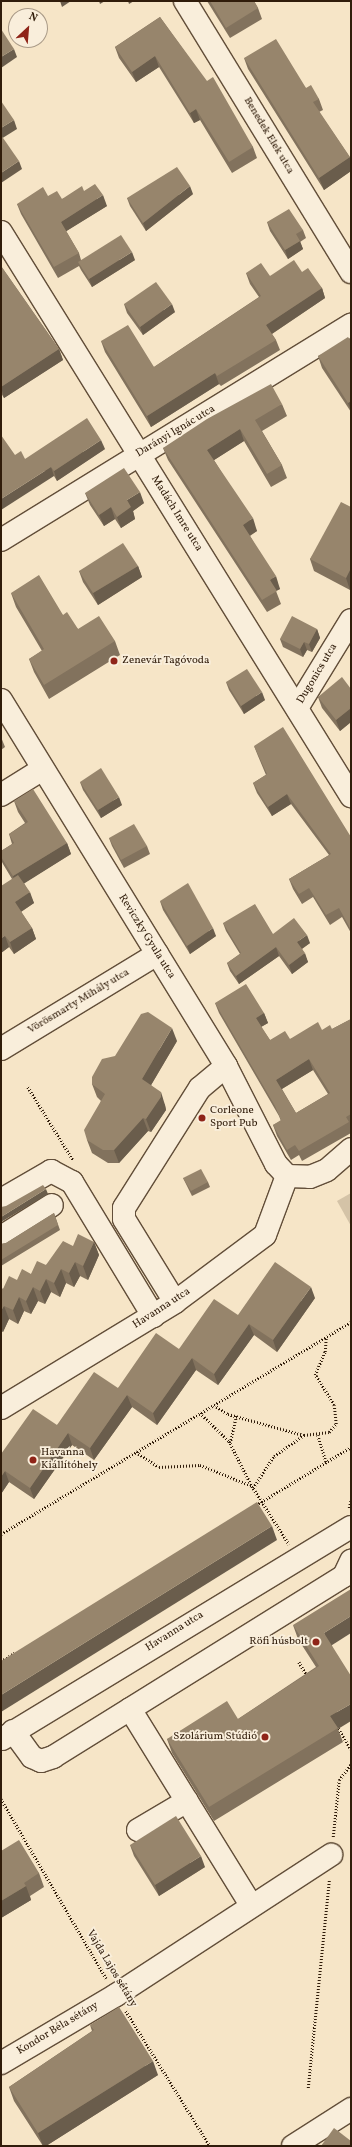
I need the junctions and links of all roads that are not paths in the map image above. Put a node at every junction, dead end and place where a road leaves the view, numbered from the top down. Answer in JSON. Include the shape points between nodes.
{"nodes":[{"id":1,"x":185,"y":1,"type":"edge"},
{"id":2,"x":1,"y":232,"type":"edge"},
{"id":3,"x":351,"y":272,"type":"edge"},
{"id":4,"x":351,"y":325,"type":"edge"},
{"id":5,"x":139,"y":455,"type":"junction"},
{"id":6,"x":1,"y":540,"type":"edge"},
{"id":7,"x":351,"y":620,"type":"edge"},
{"id":8,"x":1,"y":700,"type":"edge"},
{"id":9,"x":297,"y":708,"type":"junction"},
{"id":10,"x":43,"y":769,"type":"junction"},
{"id":11,"x":1,"y":795,"type":"edge"},
{"id":12,"x":351,"y":796,"type":"edge"},
{"id":13,"x":157,"y":954,"type":"junction"},
{"id":14,"x":1,"y":1049,"type":"edge"},
{"id":15,"x":226,"y":1066,"type":"junction"},
{"id":16,"x":351,"y":1149,"type":"edge"},
{"id":17,"x":287,"y":1176,"type":"junction"},
{"id":18,"x":1,"y":1200,"type":"edge"},
{"id":19,"x":52,"y":1206,"type":"dead end"},
{"id":20,"x":1,"y":1237,"type":"edge"},
{"id":21,"x":175,"y":1302,"type":"junction"},
{"id":22,"x":153,"y":1316,"type":"junction"},
{"id":23,"x":1,"y":1408,"type":"edge"},
{"id":24,"x":351,"y":1526,"type":"edge"},
{"id":25,"x":351,"y":1560,"type":"edge"},
{"id":26,"x":130,"y":1709,"type":"junction"},
{"id":27,"x":7,"y":1735,"type":"edge"},
{"id":28,"x":187,"y":1801,"type":"junction"},
{"id":29,"x":138,"y":1830,"type":"dead end"},
{"id":30,"x":331,"y":1855,"type":"road end"},
{"id":31,"x":251,"y":1905,"type":"junction"},
{"id":32,"x":1,"y":2063,"type":"edge"},
{"id":33,"x":351,"y":2109,"type":"edge"},
{"id":34,"x":293,"y":2146,"type":"edge"}],
"edges":[{"from":1,"to":3,"type":"street","name":"Benedek Elek utca"},
{"from":2,"to":5,"type":"street","name":"Madách Imre utca"},
{"from":4,"to":5,"type":"street","name":"Darányi Ignác utca"},
{"from":5,"to":6,"type":"street","name":"Darányi Ignác utca"},
{"from":5,"to":9,"type":"street","name":"Madách Imre utca"},
{"from":7,"to":9,"type":"street","name":"Dugonics utca"},
{"from":8,"to":10,"type":"street","name":"Reviczky Gyula utca"},
{"from":9,"to":12,"type":"street","name":"Madách Imre utca"},
{"from":10,"to":11,"type":"street"},
{"from":10,"to":13,"type":"street","name":"Reviczky Gyula utca"},
{"from":13,"to":14,"type":"street","name":"Vörösmarty Mihály utca"},
{"from":13,"to":15,"type":"street","name":"Reviczky Gyula utca"},
{"from":15,"to":17,"type":"street","name":"Reviczky Gyula utca","via":[[276,1164]]},
{"from":15,"to":21,"type":"street","via":[[200,1088],[124,1208],[124,1219]]},
{"from":16,"to":17,"type":"street","via":[[327,1170],[310,1177]]},
{"from":17,"to":21,"type":"street","name":"Havanna utca","via":[[264,1236]]},
{"from":18,"to":22,"type":"street","via":[[51,1170],[72,1182]]},
{"from":19,"to":20,"type":"street"},
{"from":21,"to":22,"type":"street","name":"Havanna utca"},
{"from":22,"to":23,"type":"street","name":"Havanna utca"},
{"from":24,"to":27,"type":"street","name":"Havanna utca","via":[[297,1556]]},
{"from":25,"to":26,"type":"street","via":[[344,1576]]},
{"from":26,"to":27,"type":"street","via":[[41,1761],[32,1757]]},
{"from":26,"to":28,"type":"street"},
{"from":28,"to":29,"type":"street"},
{"from":28,"to":31,"type":"street"},
{"from":30,"to":31,"type":"street","name":"Kondor Béla sétány"},
{"from":31,"to":32,"type":"street","name":"Kondor Béla sétány","via":[[116,1995]]},
{"from":33,"to":34,"type":"street"}]}
